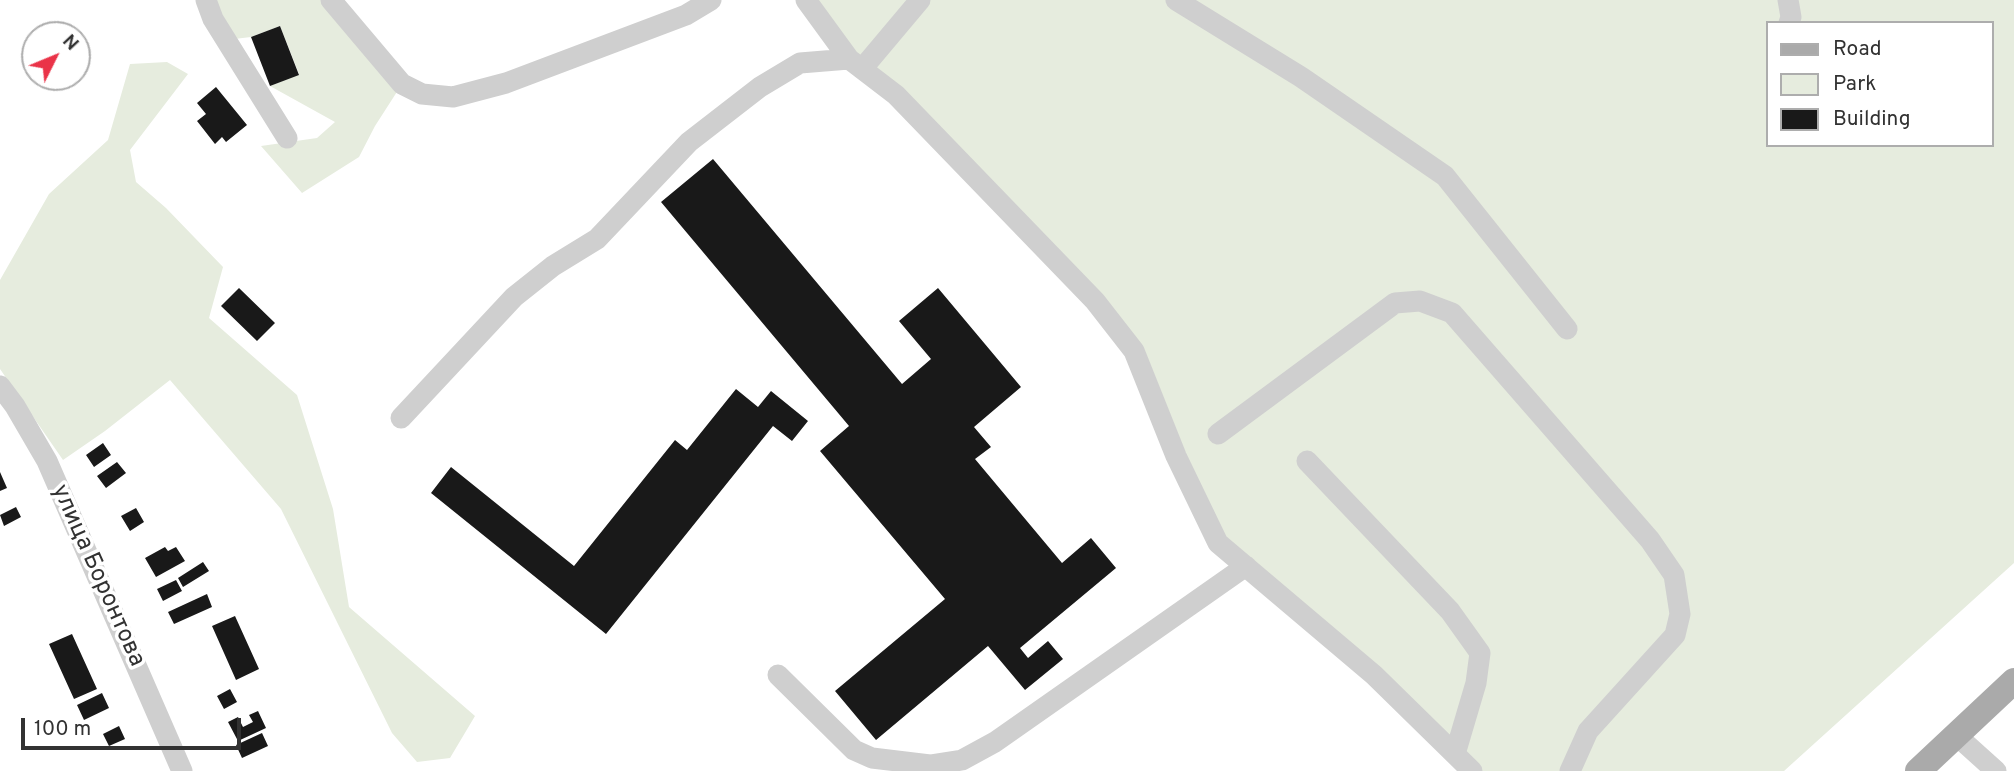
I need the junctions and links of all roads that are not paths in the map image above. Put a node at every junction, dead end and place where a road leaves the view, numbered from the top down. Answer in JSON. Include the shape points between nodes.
{"nodes":[{"id":1,"x":206,"y":0,"type":"edge"},
{"id":2,"x":331,"y":0,"type":"edge"},
{"id":3,"x":711,"y":0,"type":"edge"},
{"id":4,"x":806,"y":0,"type":"edge"},
{"id":5,"x":920,"y":0,"type":"edge"},
{"id":6,"x":1176,"y":0,"type":"edge"},
{"id":7,"x":1788,"y":0,"type":"edge"},
{"id":8,"x":1790,"y":21,"type":"edge"},
{"id":9,"x":855,"y":64,"type":"junction"},
{"id":10,"x":287,"y":138,"type":"dead end"},
{"id":11,"x":1567,"y":329,"type":"dead end"},
{"id":12,"x":0,"y":386,"type":"edge"},
{"id":13,"x":401,"y":418,"type":"dead end"},
{"id":14,"x":1218,"y":434,"type":"dead end"},
{"id":15,"x":1307,"y":461,"type":"dead end"},
{"id":16,"x":1246,"y":566,"type":"junction"},
{"id":17,"x":778,"y":675,"type":"dead end"},
{"id":18,"x":2014,"y":681,"type":"edge"},
{"id":19,"x":1956,"y":735,"type":"junction"},
{"id":20,"x":1455,"y":754,"type":"junction"},
{"id":21,"x":182,"y":771,"type":"edge"},
{"id":22,"x":1472,"y":771,"type":"edge"},
{"id":23,"x":1570,"y":771,"type":"edge"},
{"id":24,"x":1918,"y":771,"type":"edge"},
{"id":25,"x":1996,"y":771,"type":"edge"}],
"edges":[{"from":1,"to":10,"type":"street","via":[[213,19]]},
{"from":2,"to":3,"type":"street","via":[[402,84],[422,94],[453,97],[506,83],[686,15]]},
{"from":4,"to":9,"type":"street"},
{"from":5,"to":9,"type":"street"},
{"from":6,"to":11,"type":"street","via":[[1301,77],[1445,176]]},
{"from":7,"to":8,"type":"street"},
{"from":9,"to":13,"type":"street","via":[[800,63],[760,87],[689,142],[597,239],[514,297]]},
{"from":9,"to":16,"type":"street","via":[[896,95],[1094,301],[1134,351],[1176,456],[1218,543]]},
{"from":12,"to":21,"type":"street","name":"улица Боронтова","via":[[47,461]]},
{"from":14,"to":23,"type":"street","via":[[1395,303],[1420,301],[1452,313],[1650,540],[1674,575],[1680,614],[1675,635],[1588,731]]},
{"from":15,"to":20,"type":"street","via":[[1450,611],[1480,653]]},
{"from":16,"to":17,"type":"street","via":[[995,742],[962,760],[930,765],[872,758],[853,750]]},
{"from":16,"to":20,"type":"street","via":[[1374,675]]},
{"from":18,"to":19,"type":"main road"},
{"from":19,"to":24,"type":"main road"},
{"from":19,"to":25,"type":"street"},
{"from":20,"to":22,"type":"street"}]}
